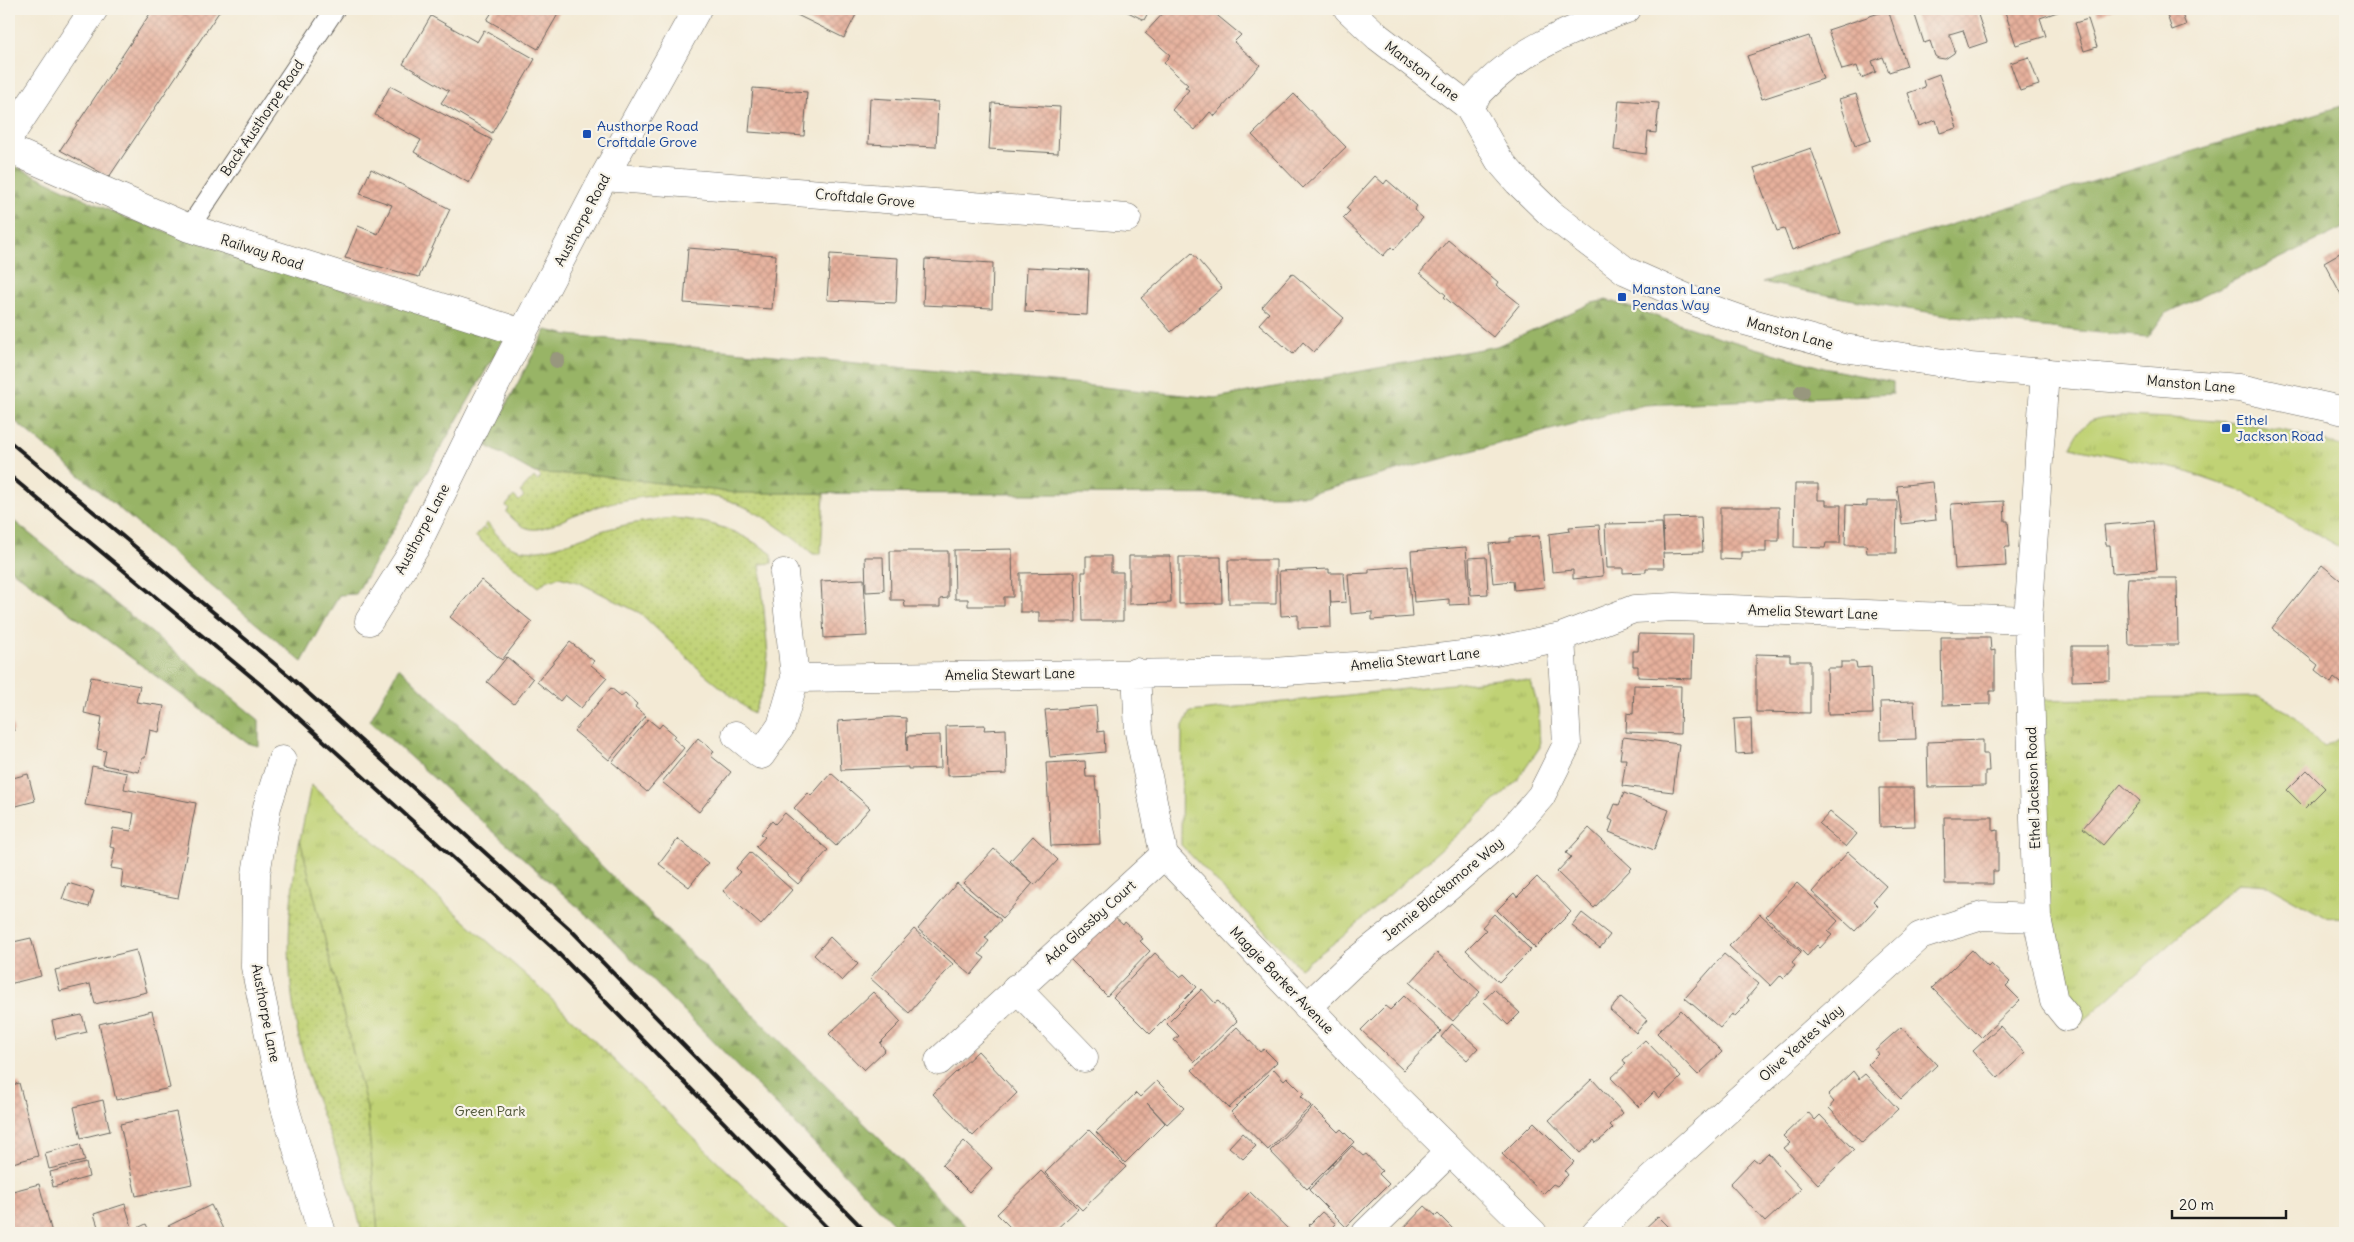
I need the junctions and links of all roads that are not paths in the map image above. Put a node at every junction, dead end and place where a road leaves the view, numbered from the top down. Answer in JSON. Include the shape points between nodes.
{"nodes":[{"id":1,"x":94,"y":9,"type":"edge"},
{"id":2,"x":335,"y":9,"type":"edge"},
{"id":3,"x":697,"y":9,"type":"edge"},
{"id":4,"x":1348,"y":9,"type":"edge"},
{"id":5,"x":1627,"y":9,"type":"edge"},
{"id":6,"x":1468,"y":106,"type":"junction"},
{"id":7,"x":9,"y":137,"type":"edge"},
{"id":8,"x":9,"y":148,"type":"edge"},
{"id":9,"x":604,"y":177,"type":"junction"},
{"id":10,"x":1127,"y":218,"type":"dead end"},
{"id":11,"x":189,"y":228,"type":"junction"},
{"id":12,"x":523,"y":333,"type":"junction"},
{"id":13,"x":2045,"y":372,"type":"junction"},
{"id":14,"x":2345,"y":411,"type":"edge"},
{"id":15,"x":470,"y":434,"type":"joint"},
{"id":16,"x":784,"y":573,"type":"dead end"},
{"id":17,"x":2028,"y":620,"type":"junction"},
{"id":18,"x":369,"y":621,"type":"dead end"},
{"id":19,"x":1561,"y":637,"type":"junction"},
{"id":20,"x":1136,"y":672,"type":"junction"},
{"id":21,"x":795,"y":678,"type":"junction"},
{"id":22,"x":736,"y":735,"type":"dead end"},
{"id":23,"x":282,"y":760,"type":"dead end"},
{"id":24,"x":1164,"y":856,"type":"junction"},
{"id":25,"x":2037,"y":918,"type":"junction"},
{"id":26,"x":1016,"y":988,"type":"junction"},
{"id":27,"x":1307,"y":1007,"type":"junction"},
{"id":28,"x":2067,"y":1017,"type":"dead end"},
{"id":29,"x":1084,"y":1058,"type":"dead end"},
{"id":30,"x":939,"y":1061,"type":"dead end"},
{"id":31,"x":1449,"y":1152,"type":"junction"},
{"id":32,"x":322,"y":1233,"type":"edge"},
{"id":33,"x":1366,"y":1233,"type":"edge"},
{"id":34,"x":1533,"y":1233,"type":"edge"},
{"id":35,"x":1596,"y":1233,"type":"edge"}],
"edges":[{"from":1,"to":7,"type":"street"},
{"from":2,"to":11,"type":"lane","name":"Back Austhorpe Road"},
{"from":3,"to":9,"type":"street","name":"Austhorpe Road"},
{"from":4,"to":6,"type":"street","name":"Manston Lane","via":[[1378,37]]},
{"from":5,"to":6,"type":"street","via":[[1578,26],[1532,48],[1482,87]]},
{"from":6,"to":13,"type":"street","name":"Manston Lane","via":[[1499,160],[1518,182],[1551,214],[1626,271],[1745,321],[1844,348],[1970,367]]},
{"from":8,"to":11,"type":"street","name":"Railway Road"},
{"from":9,"to":10,"type":"street","name":"Croftdale Grove"},
{"from":9,"to":12,"type":"street","name":"Austhorpe Road"},
{"from":11,"to":12,"type":"street","name":"Railway Road"},
{"from":12,"to":15,"type":"street","name":"Austhorpe Road"},
{"from":13,"to":14,"type":"street","name":"Manston Lane","via":[[2238,388]]},
{"from":13,"to":17,"type":"street","name":"Ethel Jackson Road"},
{"from":15,"to":18,"type":"street","name":"Austhorpe Lane","via":[[415,548]]},
{"from":16,"to":21,"type":"street"},
{"from":17,"to":19,"type":"street","name":"Amelia Stewart Lane","via":[[1675,607],[1634,609]]},
{"from":17,"to":25,"type":"street","name":"Ethel Jackson Road"},
{"from":19,"to":20,"type":"street","name":"Amelia Stewart Lane","via":[[1495,651],[1396,663],[1273,672]]},
{"from":19,"to":27,"type":"street","name":"Jennie Blackamore Way","via":[[1567,744],[1541,796],[1503,840],[1352,964]]},
{"from":20,"to":21,"type":"street","name":"Amelia Stewart Lane"},
{"from":20,"to":24,"type":"street","via":[[1139,732]]},
{"from":21,"to":22,"type":"street","via":[[781,726],[761,755]]},
{"from":23,"to":32,"type":"street","name":"Austhorpe Lane","via":[[267,807],[256,874],[255,967],[283,1101]]},
{"from":24,"to":26,"type":"street","name":"Ada Glassby Court"},
{"from":24,"to":27,"type":"street","name":"Maggie Barker Avenue"},
{"from":25,"to":28,"type":"street","name":"Ethel Jackson Road","via":[[2054,1001]]},
{"from":25,"to":35,"type":"street","name":"Olive Yeates Way","via":[[1982,916],[1920,936],[1639,1190]]},
{"from":26,"to":29,"type":"street"},
{"from":26,"to":30,"type":"street","name":"Ada Glassby Court"},
{"from":27,"to":31,"type":"street","name":"Maggie Barker Avenue"},
{"from":31,"to":33,"type":"street"},
{"from":31,"to":34,"type":"street","name":"Maggie Barker Avenue"}]}
